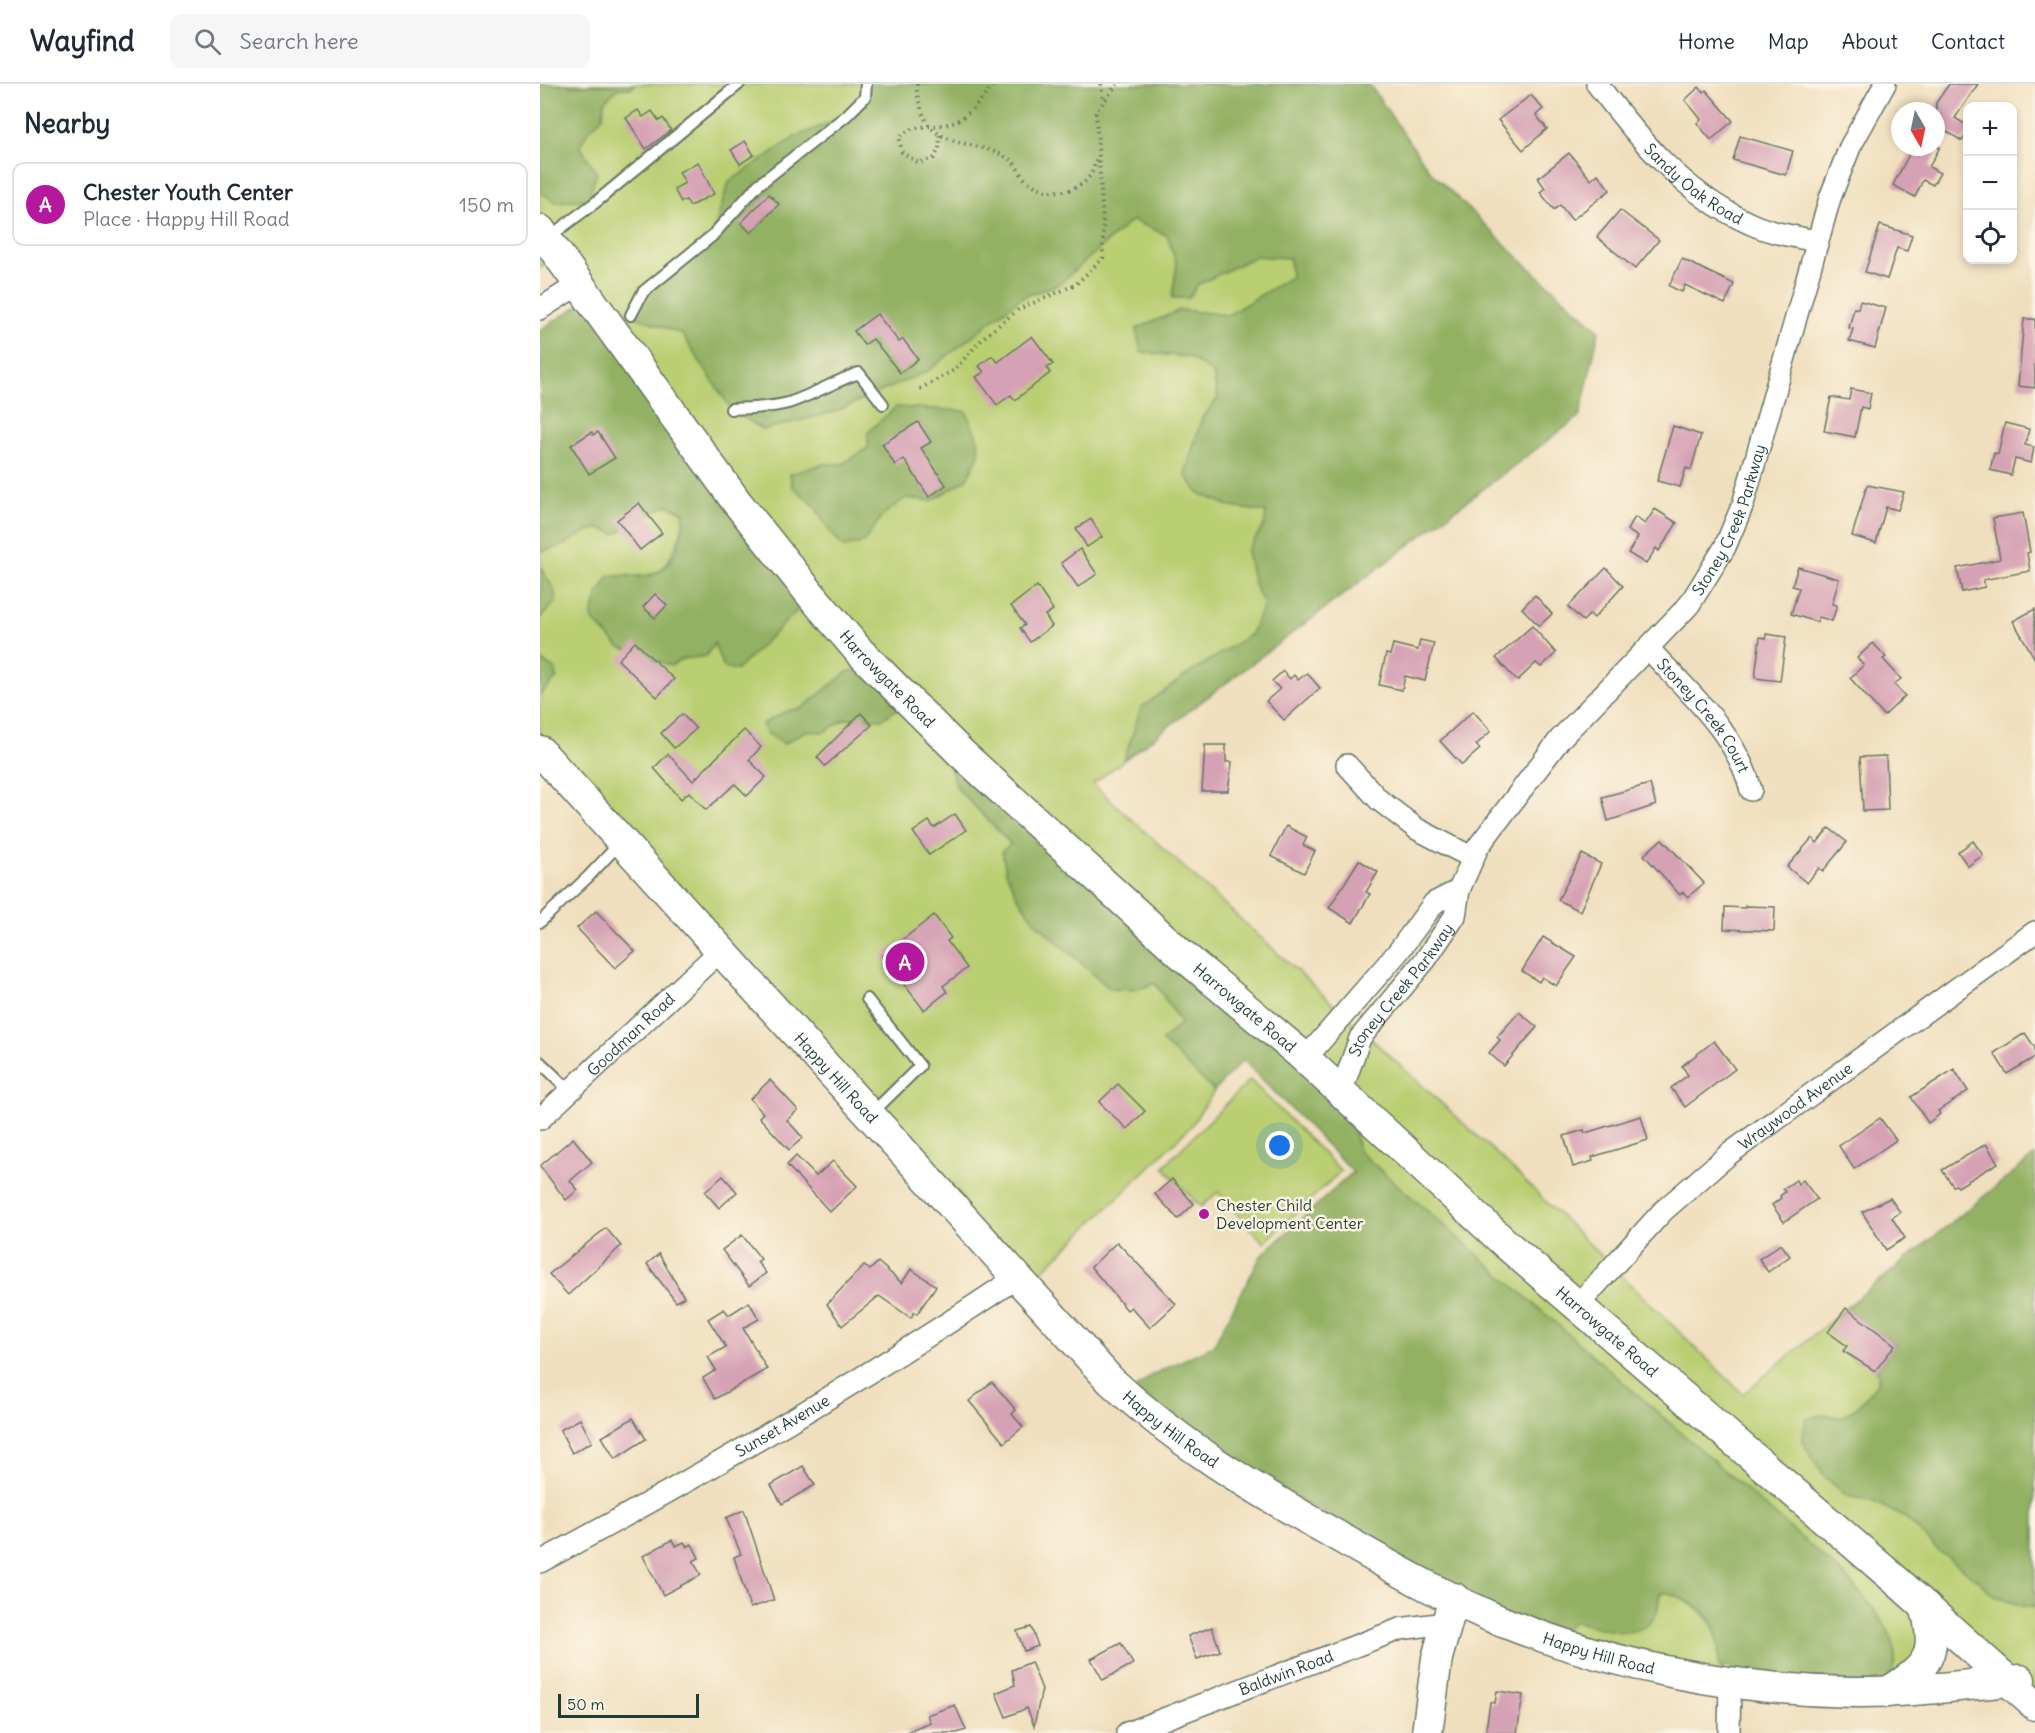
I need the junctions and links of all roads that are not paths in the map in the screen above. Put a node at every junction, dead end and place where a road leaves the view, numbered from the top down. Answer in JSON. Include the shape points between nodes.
{"nodes":[{"id":1,"x":739,"y":84,"type":"edge"},
{"id":2,"x":866,"y":84,"type":"edge"},
{"id":3,"x":1597,"y":84,"type":"edge"},
{"id":4,"x":1885,"y":84,"type":"edge"},
{"id":5,"x":543,"y":235,"type":"edge"},
{"id":6,"x":1816,"y":241,"type":"junction"},
{"id":7,"x":579,"y":284,"type":"junction"},
{"id":8,"x":540,"y":309,"type":"edge"},
{"id":9,"x":631,"y":315,"type":"dead end"},
{"id":10,"x":883,"y":404,"type":"dead end"},
{"id":11,"x":731,"y":409,"type":"dead end"},
{"id":12,"x":1648,"y":648,"type":"junction"},
{"id":13,"x":540,"y":751,"type":"edge"},
{"id":14,"x":1347,"y":765,"type":"dead end"},
{"id":15,"x":1750,"y":790,"type":"dead end"},
{"id":16,"x":622,"y":840,"type":"junction"},
{"id":17,"x":1473,"y":858,"type":"junction"},
{"id":18,"x":1459,"y":890,"type":"junction"},
{"id":19,"x":540,"y":922,"type":"edge"},
{"id":20,"x":2035,"y":932,"type":"edge"},
{"id":21,"x":721,"y":950,"type":"junction"},
{"id":22,"x":867,"y":999,"type":"dead end"},
{"id":23,"x":1305,"y":1059,"type":"junction"},
{"id":24,"x":540,"y":1062,"type":"edge"},
{"id":25,"x":569,"y":1090,"type":"junction"},
{"id":26,"x":1341,"y":1092,"type":"junction"},
{"id":27,"x":870,"y":1116,"type":"junction"},
{"id":28,"x":540,"y":1119,"type":"edge"},
{"id":29,"x":1016,"y":1278,"type":"junction"},
{"id":30,"x":1577,"y":1306,"type":"junction"},
{"id":31,"x":540,"y":1562,"type":"edge"},
{"id":32,"x":1925,"y":1606,"type":"junction"},
{"id":33,"x":1449,"y":1610,"type":"junction"},
{"id":34,"x":2022,"y":1680,"type":"edge"},
{"id":35,"x":1730,"y":1681,"type":"junction"},
{"id":36,"x":1888,"y":1692,"type":"junction"},
{"id":37,"x":2035,"y":1705,"type":"edge"},
{"id":38,"x":1127,"y":1733,"type":"edge"},
{"id":39,"x":1427,"y":1733,"type":"edge"},
{"id":40,"x":1729,"y":1733,"type":"edge"}],
"edges":[{"from":1,"to":5,"type":"lane","via":[[596,202]]},
{"from":2,"to":9,"type":"lane","via":[[865,97],[846,116],[758,185],[712,236],[643,292]]},
{"from":3,"to":6,"type":"street","name":"Sandy Oak Road","via":[[1662,162],[1722,208],[1772,232]]},
{"from":4,"to":6,"type":"street","name":"Stoney Creek Parkway","via":[[1850,147]]},
{"from":5,"to":7,"type":"main road","name":"Harrowgate Road"},
{"from":6,"to":12,"type":"street","name":"Stoney Creek Parkway","via":[[1741,509],[1710,574],[1689,605]]},
{"from":7,"to":8,"type":"street"},
{"from":7,"to":23,"type":"main road","name":"Harrowgate Road","via":[[736,501],[859,651],[1027,815]]},
{"from":10,"to":11,"type":"lane","via":[[859,373],[789,402]]},
{"from":12,"to":15,"type":"street","name":"Stoney Creek Court","via":[[1719,726],[1745,769]]},
{"from":12,"to":17,"type":"street","name":"Stoney Creek Parkway","via":[[1560,739]]},
{"from":13,"to":16,"type":"main road","name":"Happy Hill Road"},
{"from":14,"to":17,"type":"street","via":[[1379,800],[1417,829]]},
{"from":16,"to":19,"type":"lane"},
{"from":16,"to":21,"type":"main road","name":"Happy Hill Road"},
{"from":17,"to":18,"type":"street","name":"Stoney Creek Parkway"},
{"from":18,"to":23,"type":"street","name":"Stoney Creek Parkway","via":[[1434,903],[1398,952]]},
{"from":18,"to":26,"type":"street","name":"Stoney Creek Parkway","via":[[1451,922],[1426,959],[1360,1038]]},
{"from":20,"to":30,"type":"street","name":"Wraywood Avenue","via":[[1729,1154],[1663,1210]]},
{"from":21,"to":25,"type":"street","name":"Goodman Road"},
{"from":21,"to":27,"type":"main road","name":"Happy Hill Road"},
{"from":22,"to":27,"type":"lane","via":[[920,1066]]},
{"from":23,"to":26,"type":"main road","name":"Harrowgate Road"},
{"from":24,"to":25,"type":"lane"},
{"from":25,"to":28,"type":"street","name":"Goodman Road"},
{"from":26,"to":30,"type":"main road","name":"Harrowgate Road"},
{"from":27,"to":29,"type":"main road","name":"Happy Hill Road"},
{"from":29,"to":31,"type":"street","name":"Sunset Avenue","via":[[926,1339],[620,1520]]},
{"from":29,"to":33,"type":"main road","name":"Happy Hill Road","via":[[1111,1381],[1193,1450],[1351,1544]]},
{"from":30,"to":32,"type":"main road","name":"Harrowgate Road"},
{"from":32,"to":34,"type":"main road","name":"Harrowgate Road"},
{"from":32,"to":36,"type":"main road","via":[[1932,1632],[1929,1655],[1918,1673]]},
{"from":33,"to":35,"type":"main road","name":"Happy Hill Road","via":[[1502,1621],[1623,1661]]},
{"from":33,"to":38,"type":"street","name":"Baldwin Road"},
{"from":33,"to":39,"type":"main road"},
{"from":34,"to":36,"type":"main road","name":"Happy Hill Road"},
{"from":34,"to":37,"type":"main road","name":"Harrowgate Road"},
{"from":35,"to":36,"type":"main road","name":"Happy Hill Road","via":[[1795,1689]]},
{"from":35,"to":40,"type":"street"}]}
